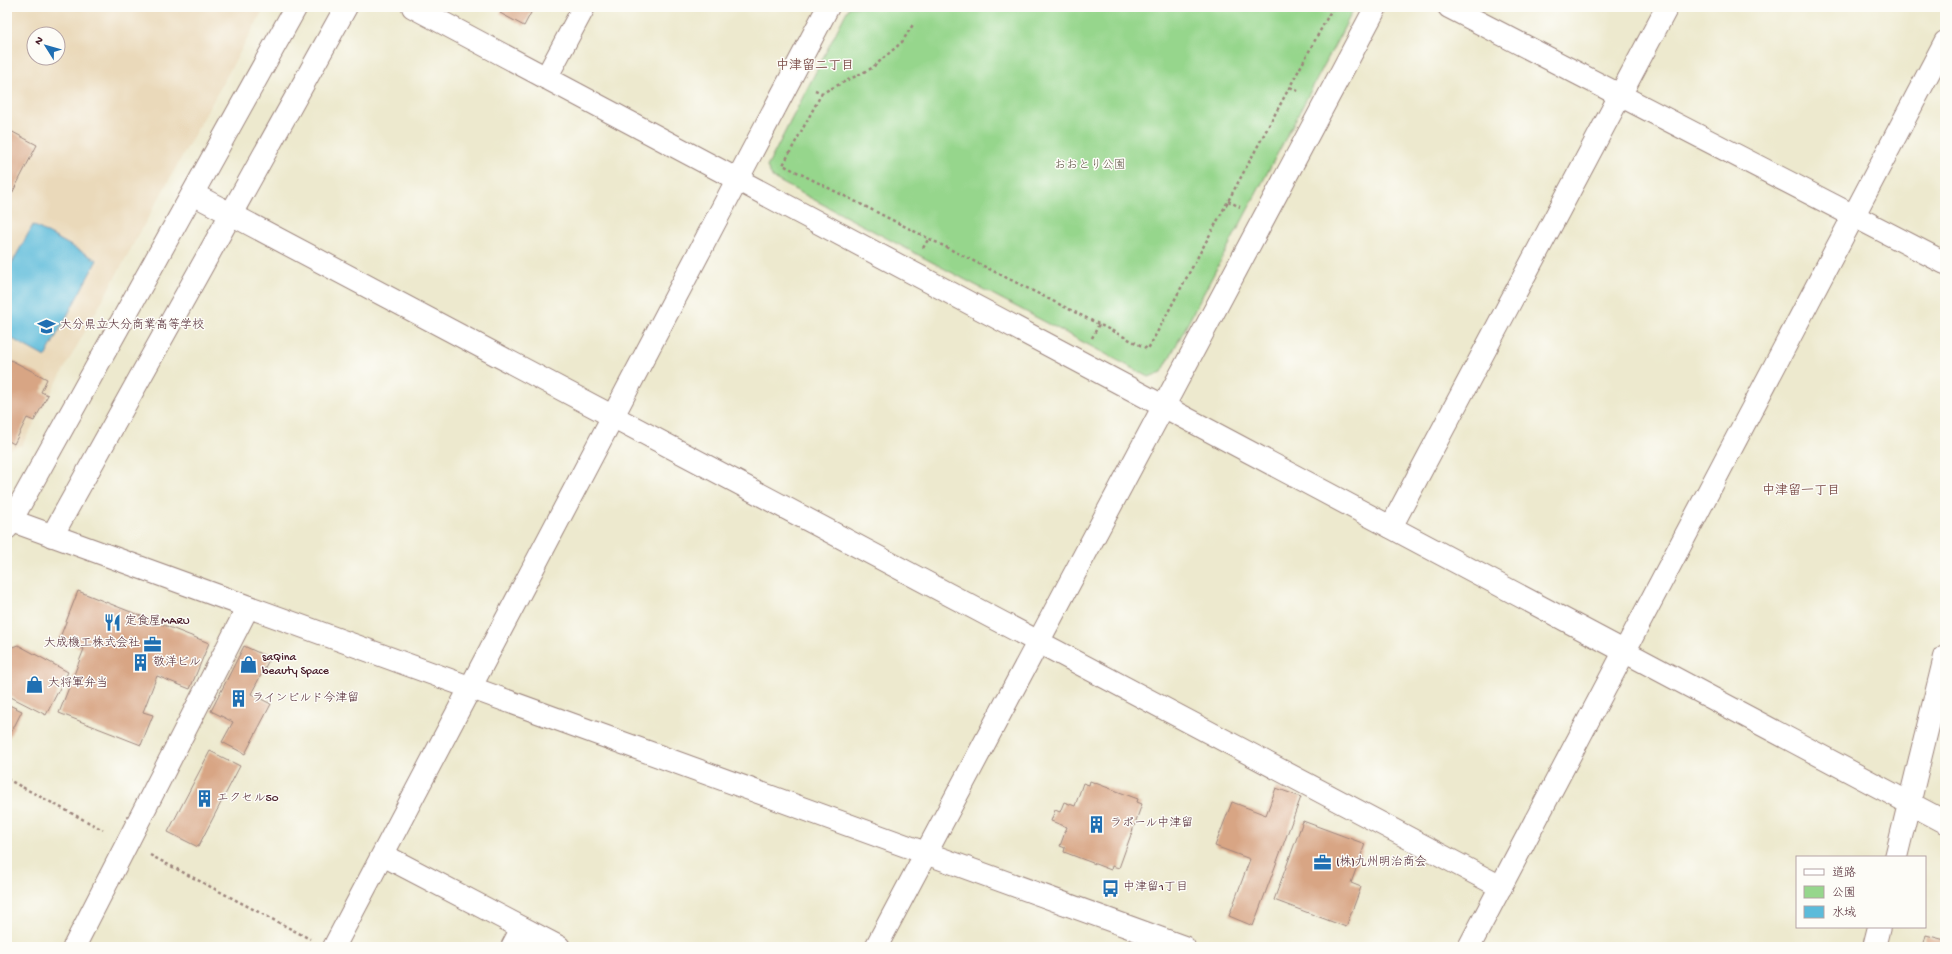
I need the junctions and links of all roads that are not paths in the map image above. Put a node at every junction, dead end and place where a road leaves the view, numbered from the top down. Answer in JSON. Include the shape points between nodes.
{"nodes":[{"id":1,"x":296,"y":7,"type":"edge"},
{"id":2,"x":346,"y":7,"type":"edge"},
{"id":3,"x":413,"y":7,"type":"edge"},
{"id":4,"x":584,"y":7,"type":"edge"},
{"id":5,"x":828,"y":7,"type":"edge"},
{"id":6,"x":1376,"y":7,"type":"edge"},
{"id":7,"x":1449,"y":7,"type":"edge"},
{"id":8,"x":1667,"y":7,"type":"edge"},
{"id":9,"x":1945,"y":42,"type":"edge"},
{"id":10,"x":546,"y":78,"type":"junction"},
{"id":11,"x":1620,"y":95,"type":"junction"},
{"id":12,"x":738,"y":180,"type":"junction"},
{"id":13,"x":193,"y":194,"type":"junction"},
{"id":14,"x":231,"y":214,"type":"junction"},
{"id":15,"x":1853,"y":216,"type":"junction"},
{"id":16,"x":1945,"y":263,"type":"edge"},
{"id":17,"x":1163,"y":406,"type":"junction"},
{"id":18,"x":613,"y":417,"type":"junction"},
{"id":19,"x":8,"y":523,"type":"edge"},
{"id":20,"x":1391,"y":527,"type":"junction"},
{"id":21,"x":52,"y":536,"type":"junction"},
{"id":22,"x":248,"y":607,"type":"junction"},
{"id":23,"x":1037,"y":642,"type":"junction"},
{"id":24,"x":1625,"y":652,"type":"junction"},
{"id":25,"x":1945,"y":657,"type":"edge"},
{"id":26,"x":470,"y":688,"type":"junction"},
{"id":27,"x":1909,"y":803,"type":"junction"},
{"id":28,"x":1945,"y":822,"type":"edge"},
{"id":29,"x":925,"y":853,"type":"junction"},
{"id":30,"x":382,"y":855,"type":"junction"},
{"id":31,"x":1896,"y":856,"type":"edge"},
{"id":32,"x":1501,"y":887,"type":"junction"},
{"id":33,"x":522,"y":928,"type":"junction"},
{"id":34,"x":1879,"y":928,"type":"edge"},
{"id":35,"x":325,"y":945,"type":"edge"},
{"id":36,"x":879,"y":946,"type":"edge"},
{"id":37,"x":74,"y":947,"type":"edge"},
{"id":38,"x":512,"y":947,"type":"edge"},
{"id":39,"x":559,"y":947,"type":"edge"},
{"id":40,"x":1184,"y":947,"type":"edge"},
{"id":41,"x":1469,"y":947,"type":"edge"},
{"id":42,"x":1874,"y":947,"type":"edge"}],
"edges":[{"from":1,"to":13,"type":"street"},
{"from":2,"to":14,"type":"street"},
{"from":3,"to":10,"type":"street"},
{"from":4,"to":10,"type":"street"},
{"from":5,"to":12,"type":"street"},
{"from":6,"to":17,"type":"street"},
{"from":7,"to":11,"type":"street"},
{"from":8,"to":11,"type":"street"},
{"from":9,"to":15,"type":"street"},
{"from":10,"to":12,"type":"street"},
{"from":11,"to":15,"type":"street"},
{"from":11,"to":20,"type":"street"},
{"from":12,"to":17,"type":"street"},
{"from":12,"to":18,"type":"street"},
{"from":13,"to":14,"type":"street"},
{"from":13,"to":19,"type":"street"},
{"from":14,"to":18,"type":"street"},
{"from":14,"to":21,"type":"street"},
{"from":15,"to":16,"type":"street"},
{"from":15,"to":24,"type":"street"},
{"from":17,"to":20,"type":"street"},
{"from":17,"to":23,"type":"street"},
{"from":18,"to":23,"type":"street"},
{"from":18,"to":26,"type":"street"},
{"from":19,"to":21,"type":"street"},
{"from":20,"to":24,"type":"street"},
{"from":21,"to":22,"type":"street"},
{"from":22,"to":26,"type":"street"},
{"from":22,"to":37,"type":"street"},
{"from":23,"to":29,"type":"street"},
{"from":23,"to":32,"type":"street"},
{"from":24,"to":27,"type":"street"},
{"from":24,"to":32,"type":"street"},
{"from":25,"to":27,"type":"street"},
{"from":26,"to":29,"type":"street"},
{"from":26,"to":30,"type":"street"},
{"from":27,"to":28,"type":"street"},
{"from":27,"to":31,"type":"street"},
{"from":29,"to":36,"type":"street"},
{"from":29,"to":40,"type":"street"},
{"from":30,"to":33,"type":"street"},
{"from":30,"to":35,"type":"street"},
{"from":32,"to":41,"type":"street"},
{"from":33,"to":38,"type":"street"},
{"from":33,"to":39,"type":"street"},
{"from":34,"to":42,"type":"street"}]}
